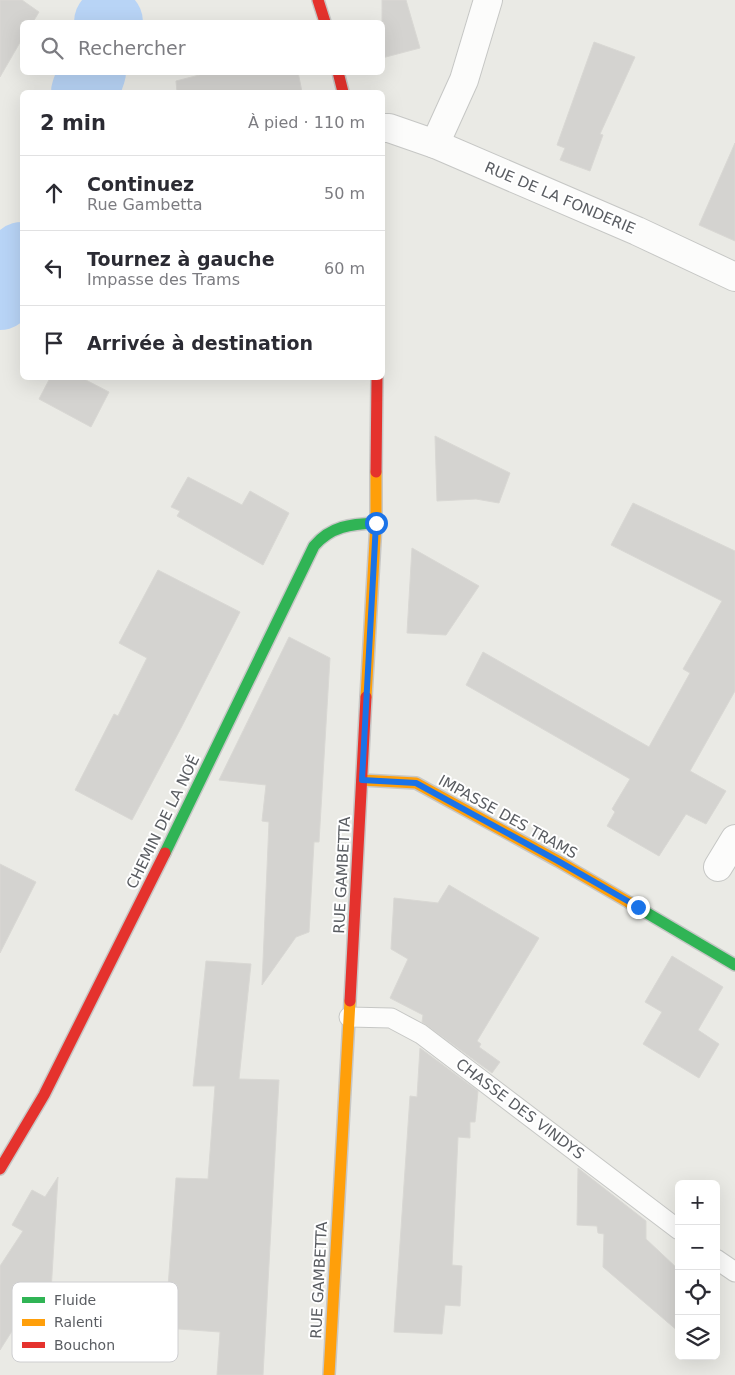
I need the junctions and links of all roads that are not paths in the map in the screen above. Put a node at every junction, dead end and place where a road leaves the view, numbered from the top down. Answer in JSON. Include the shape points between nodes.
{"nodes":[{"id":1,"x":318,"y":0,"type":"edge"},
{"id":2,"x":488,"y":0,"type":"edge"},
{"id":3,"x":324,"y":20,"type":"edge"},
{"id":4,"x":339,"y":75,"type":"edge"},
{"id":5,"x":342,"y":90,"type":"edge"},
{"id":6,"x":385,"y":128,"type":"edge"},
{"id":7,"x":435,"y":144,"type":"junction"},
{"id":8,"x":735,"y":276,"type":"edge"},
{"id":9,"x":377,"y":380,"type":"edge"},
{"id":10,"x":376,"y":523,"type":"junction"},
{"id":11,"x":362,"y":780,"type":"junction"},
{"id":12,"x":735,"y":839,"type":"edge"},
{"id":13,"x":718,"y":867,"type":"dead end"},
{"id":14,"x":735,"y":965,"type":"edge"},
{"id":15,"x":349,"y":1018,"type":"junction"},
{"id":16,"x":0,"y":1169,"type":"edge"},
{"id":17,"x":675,"y":1227,"type":"edge"},
{"id":18,"x":720,"y":1261,"type":"edge"},
{"id":19,"x":735,"y":1272,"type":"edge"},
{"id":20,"x":329,"y":1375,"type":"edge"}],
"edges":[{"from":1,"to":3,"type":"street"},
{"from":2,"to":7,"type":"street","via":[[464,80]]},
{"from":4,"to":5,"type":"street"},
{"from":6,"to":7,"type":"street","name":"RUE DE LA FONDERIE"},
{"from":7,"to":8,"type":"street","name":"RUE DE LA FONDERIE"},
{"from":9,"to":10,"type":"street","name":"RUE GAMBETTA"},
{"from":10,"to":11,"type":"street","name":"RUE GAMBETTA"},
{"from":10,"to":16,"type":"street","name":"CHEMIN DE LA NOÉ","via":[[338,528],[321,537],[314,546],[44,1095]]},
{"from":11,"to":14,"type":"street","name":"IMPASSE DES TRAMS","via":[[416,783],[558,861]]},
{"from":11,"to":15,"type":"street","name":"RUE GAMBETTA"},
{"from":12,"to":13,"type":"street"},
{"from":15,"to":17,"type":"lane","name":"CHASSE DES VINDYS","via":[[391,1018],[421,1034]]},
{"from":15,"to":20,"type":"street","name":"RUE GAMBETTA"},
{"from":18,"to":19,"type":"lane"}]}
